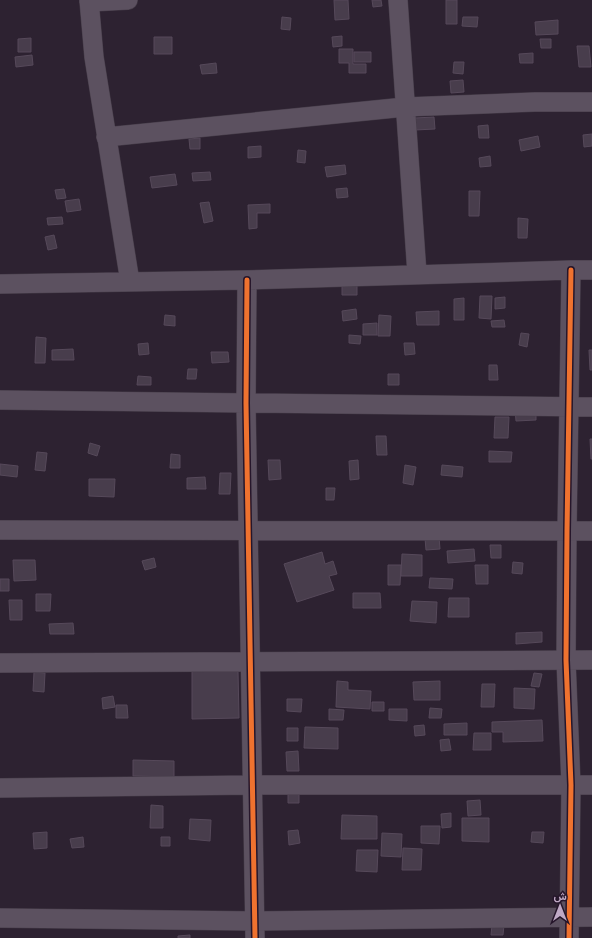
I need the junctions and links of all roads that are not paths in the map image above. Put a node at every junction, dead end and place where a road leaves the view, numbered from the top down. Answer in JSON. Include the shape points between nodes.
{"nodes":[{"id":1,"x":128,"y":0,"type":"edge"},
{"id":2,"x":398,"y":0,"type":"edge"},
{"id":3,"x":89,"y":1,"type":"edge"},
{"id":4,"x":592,"y":102,"type":"edge"},
{"id":5,"x":405,"y":107,"type":"junction"},
{"id":6,"x":106,"y":137,"type":"junction"},
{"id":7,"x":572,"y":270,"type":"junction"},
{"id":8,"x":592,"y":270,"type":"edge"},
{"id":9,"x":417,"y":274,"type":"junction"},
{"id":10,"x":247,"y":280,"type":"junction"},
{"id":11,"x":130,"y":282,"type":"junction"},
{"id":12,"x":0,"y":284,"type":"edge"},
{"id":13,"x":0,"y":400,"type":"edge"},
{"id":14,"x":246,"y":403,"type":"junction"},
{"id":15,"x":569,"y":406,"type":"junction"},
{"id":16,"x":592,"y":406,"type":"edge"},
{"id":17,"x":0,"y":530,"type":"edge"},
{"id":18,"x":248,"y":531,"type":"junction"},
{"id":19,"x":567,"y":531,"type":"junction"},
{"id":20,"x":592,"y":531,"type":"edge"},
{"id":21,"x":566,"y":660,"type":"junction"},
{"id":22,"x":592,"y":660,"type":"edge"},
{"id":23,"x":250,"y":662,"type":"junction"},
{"id":24,"x":0,"y":663,"type":"edge"},
{"id":25,"x":252,"y":785,"type":"junction"},
{"id":26,"x":572,"y":785,"type":"junction"},
{"id":27,"x":592,"y":785,"type":"edge"},
{"id":28,"x":0,"y":788,"type":"edge"},
{"id":29,"x":592,"y":917,"type":"edge"},
{"id":30,"x":0,"y":918,"type":"edge"},
{"id":31,"x":570,"y":918,"type":"junction"},
{"id":32,"x":255,"y":930,"type":"edge"},
{"id":33,"x":569,"y":938,"type":"edge"}],
"edges":[{"from":1,"to":3,"type":"street"},
{"from":2,"to":5,"type":"street"},
{"from":3,"to":6,"type":"street"},
{"from":4,"to":5,"type":"street"},
{"from":5,"to":6,"type":"street"},
{"from":5,"to":9,"type":"street"},
{"from":6,"to":11,"type":"street"},
{"from":7,"to":8,"type":"street"},
{"from":7,"to":9,"type":"street"},
{"from":7,"to":15,"type":"street"},
{"from":9,"to":10,"type":"street"},
{"from":10,"to":11,"type":"street"},
{"from":10,"to":14,"type":"street"},
{"from":11,"to":12,"type":"street"},
{"from":13,"to":14,"type":"street"},
{"from":14,"to":15,"type":"street"},
{"from":14,"to":18,"type":"street"},
{"from":15,"to":16,"type":"street"},
{"from":15,"to":19,"type":"street"},
{"from":17,"to":18,"type":"street"},
{"from":18,"to":19,"type":"street"},
{"from":18,"to":23,"type":"street"},
{"from":19,"to":20,"type":"street"},
{"from":19,"to":21,"type":"street"},
{"from":21,"to":22,"type":"street"},
{"from":21,"to":23,"type":"street"},
{"from":21,"to":26,"type":"street"},
{"from":23,"to":24,"type":"street"},
{"from":23,"to":25,"type":"street"},
{"from":25,"to":26,"type":"street"},
{"from":25,"to":28,"type":"street"},
{"from":25,"to":32,"type":"street"},
{"from":26,"to":27,"type":"street"},
{"from":26,"to":31,"type":"street"},
{"from":29,"to":31,"type":"street"},
{"from":30,"to":32,"type":"street"},
{"from":31,"to":32,"type":"street"},
{"from":31,"to":33,"type":"street"}]}
